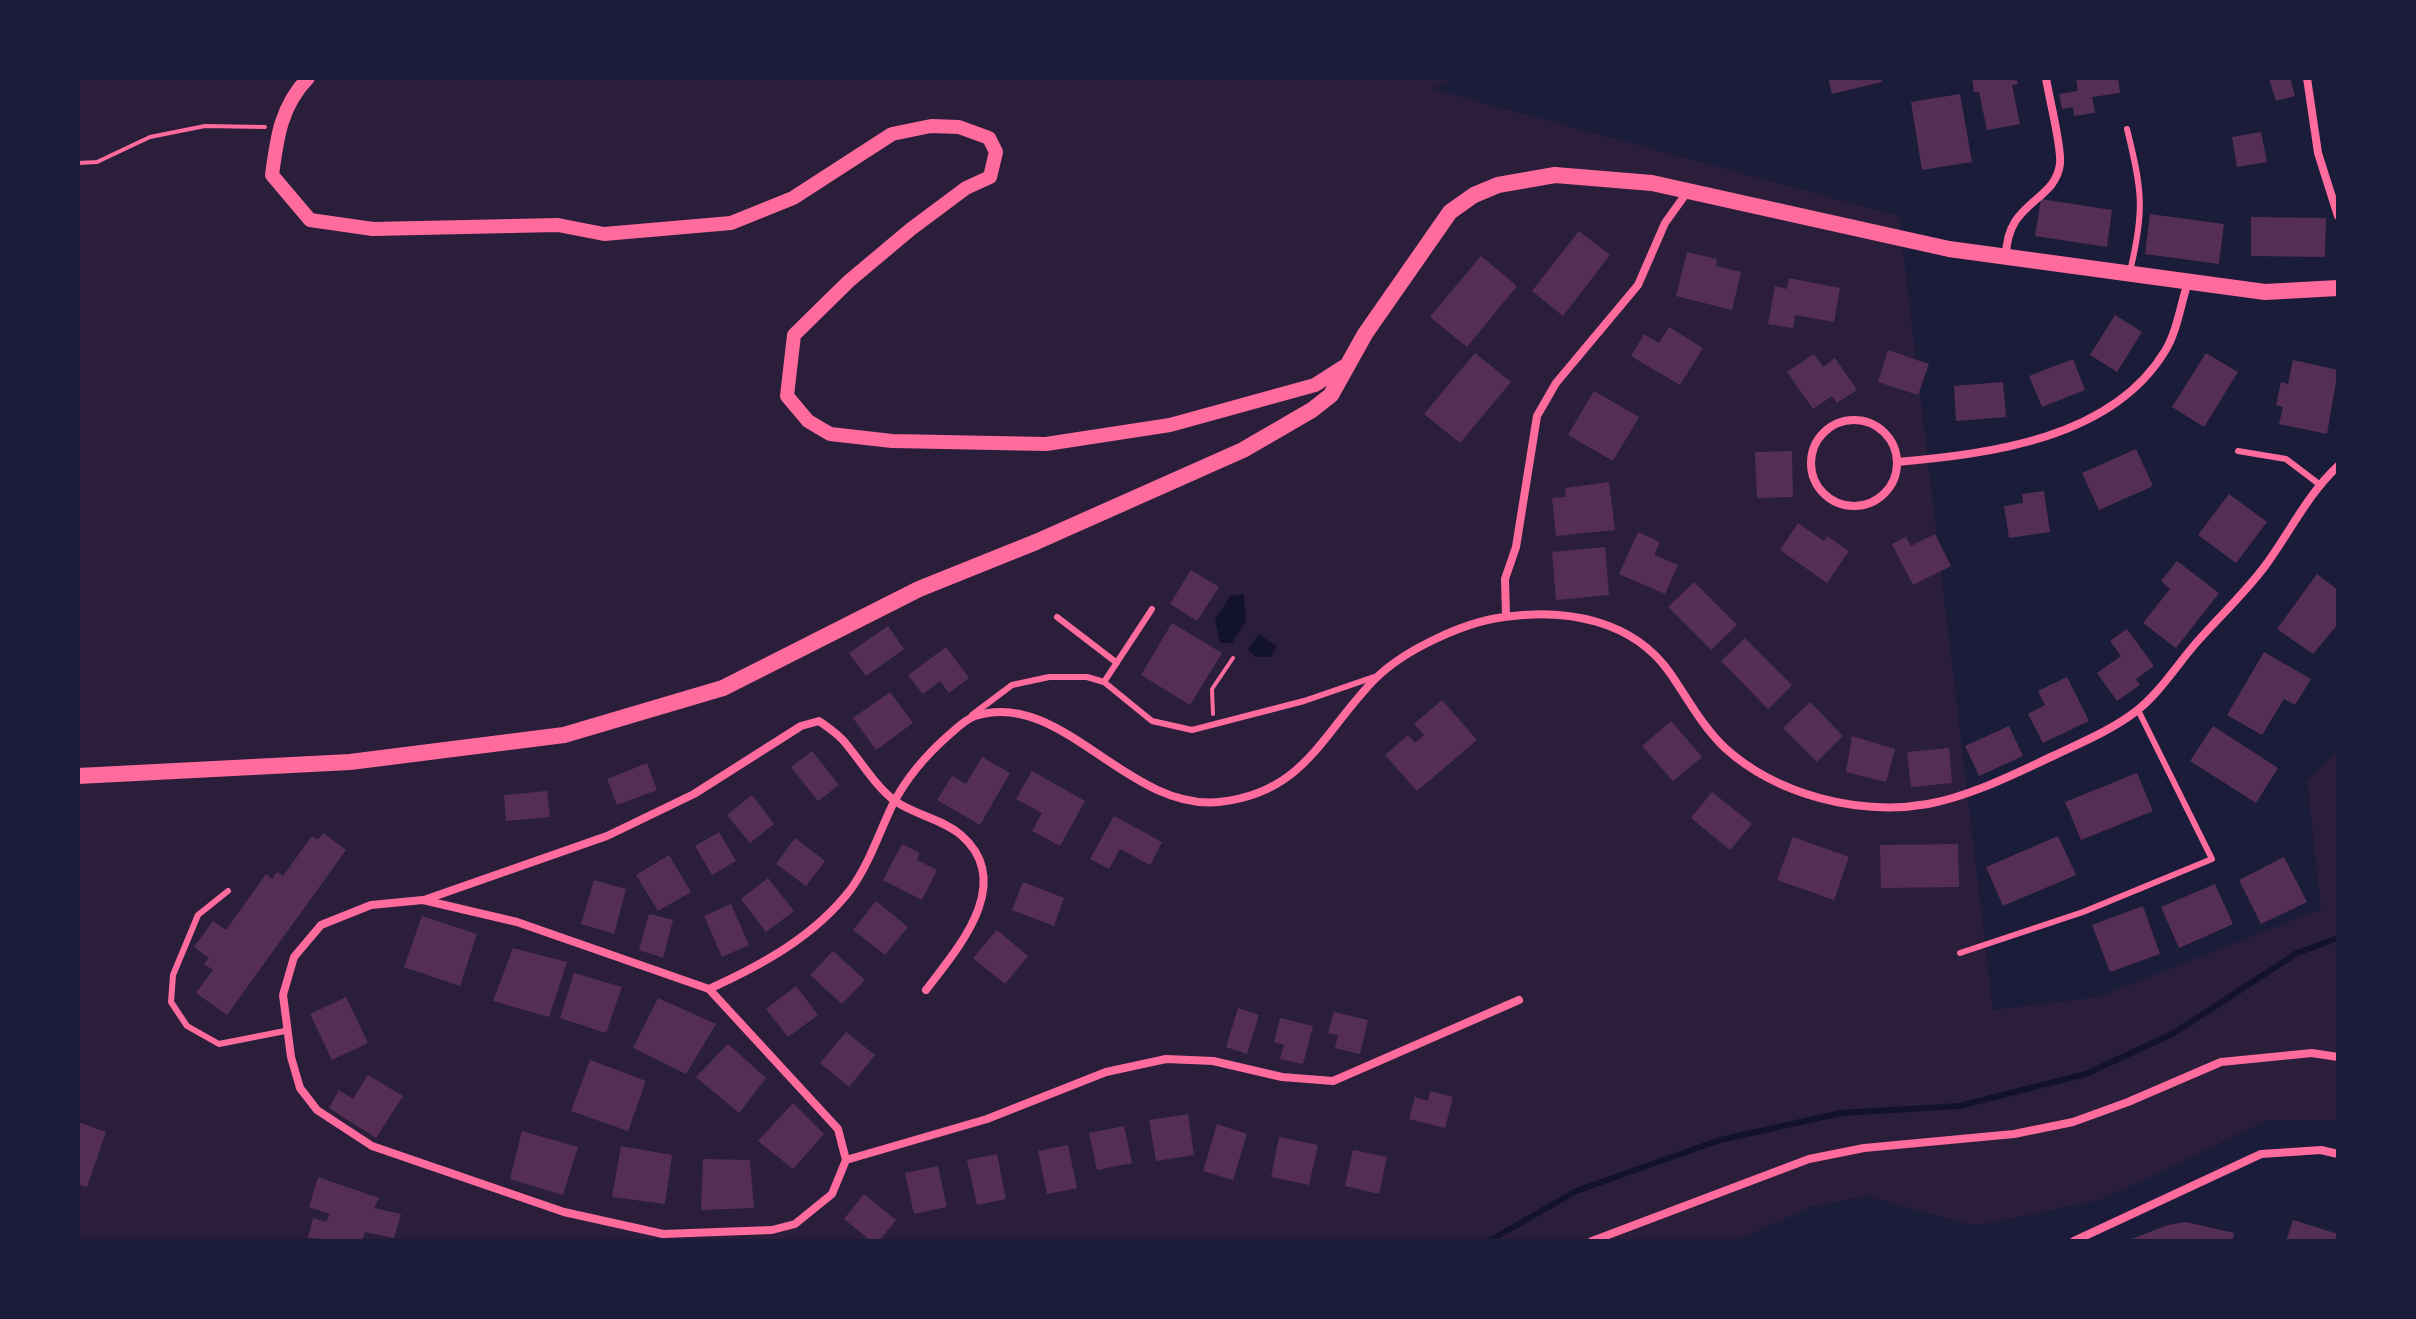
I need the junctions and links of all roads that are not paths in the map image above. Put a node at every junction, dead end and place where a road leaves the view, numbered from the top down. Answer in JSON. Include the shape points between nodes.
{"nodes":[{"id":1,"x":308,"y":78,"type":"edge"},
{"id":2,"x":2046,"y":78,"type":"edge"},
{"id":3,"x":2307,"y":78,"type":"edge"},
{"id":4,"x":2127,"y":129,"type":"dead end"},
{"id":5,"x":1688,"y":191,"type":"junction"},
{"id":6,"x":2338,"y":216,"type":"edge"},
{"id":7,"x":2006,"y":257,"type":"junction"},
{"id":8,"x":2129,"y":275,"type":"junction"},
{"id":9,"x":2188,"y":281,"type":"junction"},
{"id":10,"x":2338,"y":288,"type":"edge"},
{"id":11,"x":1343,"y":367,"type":"junction"},
{"id":12,"x":2238,"y":451,"type":"dead end"},
{"id":13,"x":1897,"y":462,"type":"junction"},
{"id":14,"x":2338,"y":466,"type":"edge"},
{"id":15,"x":2319,"y":484,"type":"junction"},
{"id":16,"x":1152,"y":609,"type":"dead end"},
{"id":17,"x":1506,"y":616,"type":"junction"},
{"id":18,"x":1057,"y":617,"type":"dead end"},
{"id":19,"x":1117,"y":663,"type":"junction"},
{"id":20,"x":1378,"y":676,"type":"junction"},
{"id":21,"x":1104,"y":682,"type":"junction"},
{"id":22,"x":2138,"y":710,"type":"junction"},
{"id":23,"x":970,"y":717,"type":"junction"},
{"id":24,"x":78,"y":776,"type":"edge"},
{"id":25,"x":895,"y":800,"type":"junction"},
{"id":26,"x":228,"y":891,"type":"dead end"},
{"id":27,"x":423,"y":900,"type":"junction"},
{"id":28,"x":1960,"y":953,"type":"dead end"},
{"id":29,"x":709,"y":989,"type":"junction"},
{"id":30,"x":926,"y":990,"type":"dead end"},
{"id":31,"x":1519,"y":1000,"type":"dead end"},
{"id":32,"x":285,"y":1031,"type":"junction"},
{"id":33,"x":2338,"y":1057,"type":"edge"},
{"id":34,"x":2338,"y":1154,"type":"edge"},
{"id":35,"x":846,"y":1160,"type":"junction"},
{"id":36,"x":1592,"y":1241,"type":"edge"},
{"id":37,"x":2074,"y":1241,"type":"edge"}],
"edges":[{"from":1,"to":11,"type":"street","via":[[295,90],[278,129],[272,175],[310,220],[373,229],[558,225],[604,234],[731,223],[793,198],[892,134],[959,127],[989,138],[996,152],[990,177],[966,188],[911,229],[794,335],[787,396],[808,421],[830,434],[892,441],[1046,444],[1170,425],[1315,385]]},
{"from":2,"to":7,"type":"street","via":[[2060,164],[2050,186],[2013,220]]},
{"from":3,"to":6,"type":"street","via":[[2318,153]]},
{"from":4,"to":8,"type":"lane","via":[[2142,190]]},
{"from":5,"to":7,"type":"main road","via":[[1852,230]]},
{"from":5,"to":11,"type":"main road","via":[[1555,175],[1474,195],[1450,212]]},
{"from":5,"to":17,"type":"street","via":[[1665,223],[1638,285],[1556,383],[1537,416],[1516,547],[1505,579]]},
{"from":7,"to":8,"type":"main road"},
{"from":8,"to":9,"type":"main road"},
{"from":9,"to":10,"type":"main road","via":[[2265,292]]},
{"from":9,"to":13,"type":"street","via":[[2166,350],[2134,391],[2071,427],[2016,448]]},
{"from":11,"to":24,"type":"main road","via":[[1331,395],[1243,450],[919,589],[723,688],[673,706],[564,735],[365,760]]},
{"from":12,"to":15,"type":"lane","via":[[2286,459]]},
{"from":13,"to":13,"type":"street","via":[[1890,438],[1881,429],[1846,420],[1817,442],[1811,466],[1828,497],[1863,505],[1884,494]]},
{"from":14,"to":15,"type":"street"},
{"from":15,"to":22,"type":"street","via":[[2263,569]]},
{"from":16,"to":19,"type":"lane"},
{"from":17,"to":20,"type":"street","via":[[1448,633]]},
{"from":17,"to":22,"type":"street","via":[[1577,617],[1638,638],[1730,752],[1801,793],[1853,805],[1928,804],[1980,788],[2101,733]]},
{"from":18,"to":19,"type":"lane"},
{"from":19,"to":21,"type":"lane"},
{"from":20,"to":21,"type":"lane","via":[[1192,730],[1152,721]]},
{"from":20,"to":23,"type":"street","via":[[1281,785],[1249,798],[1212,803],[1188,802],[1131,778],[1035,716],[1004,711]]},
{"from":21,"to":23,"type":"lane","via":[[1049,677],[1012,685]]},
{"from":22,"to":28,"type":"lane","via":[[2212,859],[2083,912]]},
{"from":23,"to":25,"type":"street","via":[[918,766]]},
{"from":25,"to":27,"type":"street","via":[[845,741],[819,721],[801,726],[694,794],[607,836]]},
{"from":25,"to":29,"type":"street","via":[[854,885],[828,915],[752,969]]},
{"from":25,"to":30,"type":"street","via":[[960,835],[985,874],[968,935]]},
{"from":26,"to":32,"type":"lane","via":[[198,915],[173,975],[171,1002],[187,1026],[219,1044]]},
{"from":27,"to":29,"type":"street","via":[[517,922]]},
{"from":27,"to":32,"type":"street","via":[[371,905],[321,925],[294,957],[283,995]]},
{"from":29,"to":35,"type":"street","via":[[838,1129]]},
{"from":31,"to":35,"type":"street","via":[[1333,1081],[1282,1077],[1213,1061],[1166,1059],[1106,1072],[987,1119]]},
{"from":32,"to":35,"type":"street","via":[[300,1088],[317,1110],[372,1146],[613,1224],[704,1235],[795,1224],[832,1194]]},
{"from":33,"to":36,"type":"street","via":[[2312,1053],[2221,1062],[2073,1122],[1809,1159]]},
{"from":34,"to":37,"type":"street","via":[[2261,1154]]}]}
